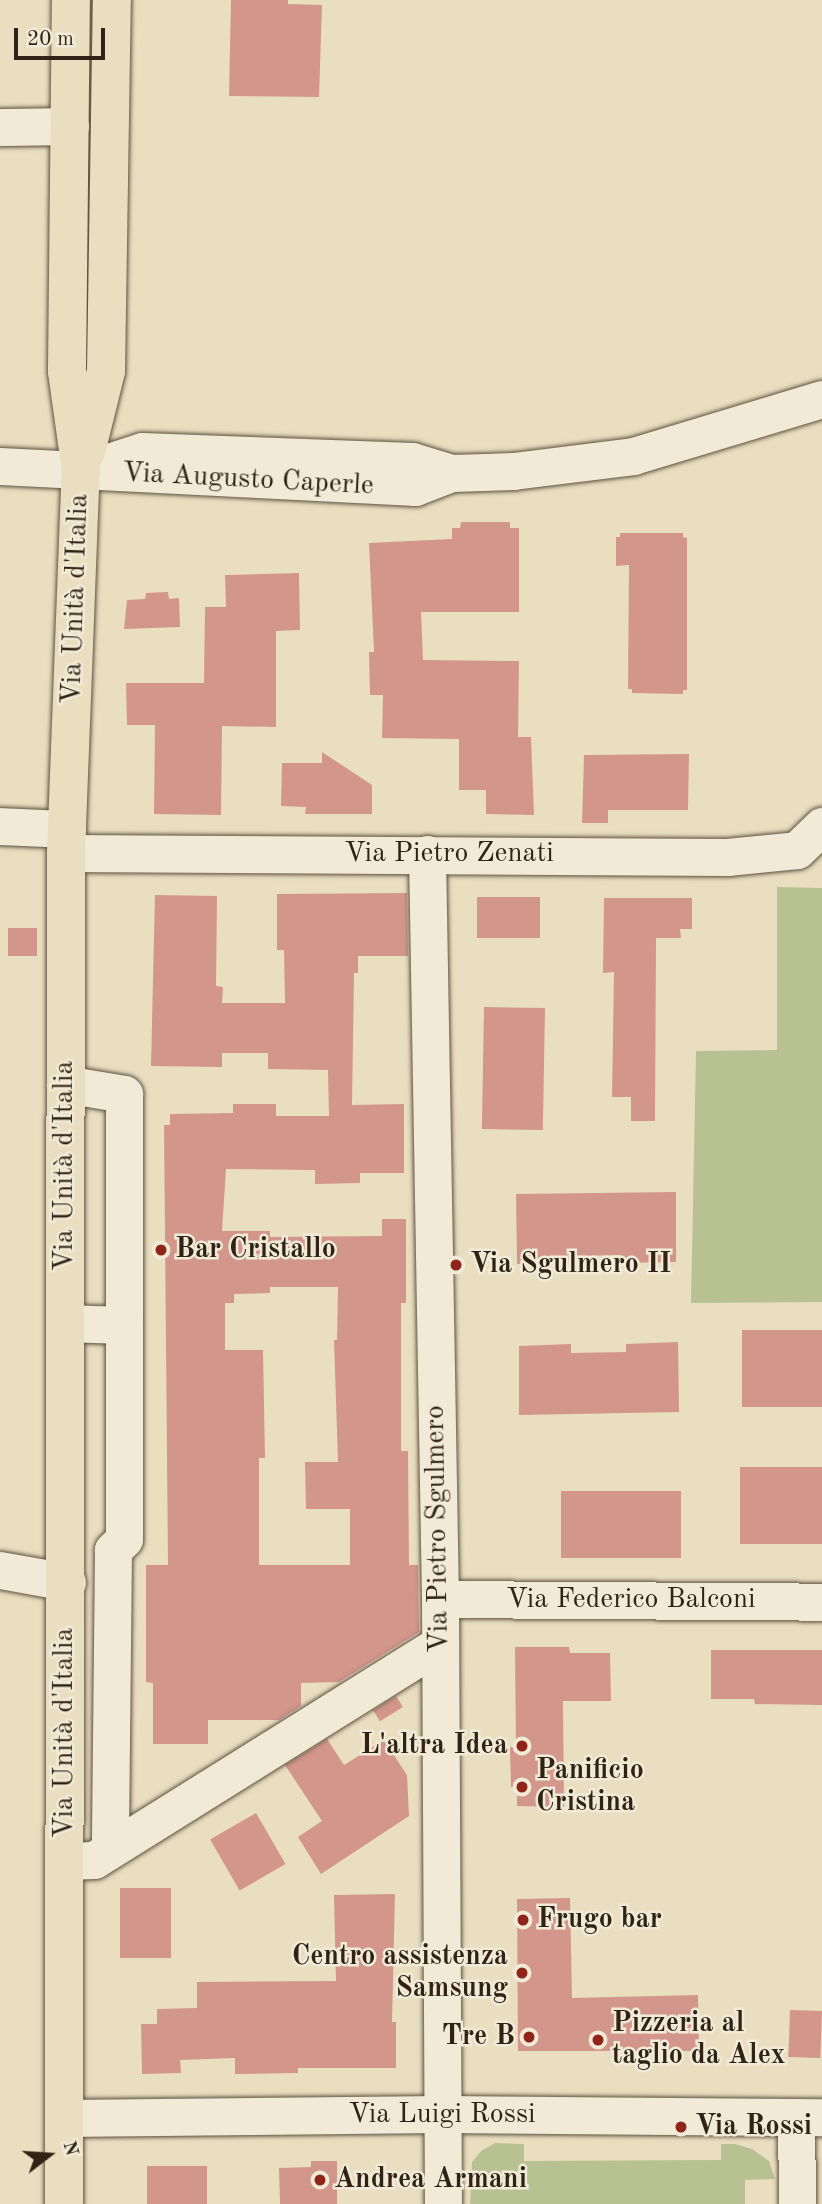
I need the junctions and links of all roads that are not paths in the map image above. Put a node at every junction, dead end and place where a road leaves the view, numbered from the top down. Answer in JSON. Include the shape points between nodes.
{"nodes":[{"id":1,"x":71,"y":0,"type":"edge"},
{"id":2,"x":113,"y":0,"type":"edge"},
{"id":3,"x":69,"y":126,"type":"junction"},
{"id":4,"x":0,"y":127,"type":"edge"},
{"id":5,"x":822,"y":399,"type":"edge"},
{"id":6,"x":0,"y":466,"type":"edge"},
{"id":7,"x":81,"y":471,"type":"junction"},
{"id":8,"x":451,"y":473,"type":"junction"},
{"id":9,"x":0,"y":826,"type":"edge"},
{"id":10,"x":822,"y":826,"type":"edge"},
{"id":11,"x":66,"y":841,"type":"junction"},
{"id":12,"x":427,"y":853,"type":"junction"},
{"id":13,"x":65,"y":1084,"type":"junction"},
{"id":14,"x":65,"y":1323,"type":"junction"},
{"id":15,"x":124,"y":1325,"type":"junction"},
{"id":16,"x":0,"y":1570,"type":"edge"},
{"id":17,"x":67,"y":1582,"type":"junction"},
{"id":18,"x":440,"y":1599,"type":"junction"},
{"id":19,"x":822,"y":1602,"type":"edge"},
{"id":20,"x":440,"y":1644,"type":"junction"},
{"id":21,"x":110,"y":1849,"type":"junction"},
{"id":22,"x":65,"y":1861,"type":"junction"},
{"id":23,"x":442,"y":2114,"type":"junction"},
{"id":24,"x":63,"y":2118,"type":"junction"},
{"id":25,"x":809,"y":2118,"type":"edge"},
{"id":26,"x":64,"y":2204,"type":"edge"},
{"id":27,"x":443,"y":2204,"type":"edge"},
{"id":28,"x":797,"y":2204,"type":"edge"}],
"edges":[{"from":1,"to":3,"type":"main road","name":"Via Unità d'Italia"},
{"from":2,"to":7,"type":"main road","name":"Via Unità d'Italia","via":[[106,371]]},
{"from":3,"to":4,"type":"street"},
{"from":3,"to":7,"type":"main road","name":"Via Unità d'Italia","via":[[67,371]]},
{"from":5,"to":8,"type":"street","name":"Via Augusto Caperle","via":[[633,456],[513,471]]},
{"from":6,"to":7,"type":"street"},
{"from":7,"to":8,"type":"street","name":"Via Augusto Caperle","via":[[415,487]]},
{"from":7,"to":8,"type":"street","name":"Via Augusto Caperle","via":[[142,451],[412,460]]},
{"from":7,"to":11,"type":"main road","name":"Via Unità d'Italia"},
{"from":9,"to":11,"type":"street","name":"Via Pietro Zenati"},
{"from":10,"to":12,"type":"street","name":"Via Pietro Zenati","via":[[797,850],[778,854]]},
{"from":11,"to":12,"type":"street","name":"Via Pietro Zenati"},
{"from":11,"to":13,"type":"main road","name":"Via Unità d'Italia"},
{"from":12,"to":18,"type":"street","name":"Via Pietro Sgulmero"},
{"from":13,"to":14,"type":"main road","name":"Via Unità d'Italia"},
{"from":13,"to":15,"type":"street","via":[[124,1094]]},
{"from":14,"to":15,"type":"street"},
{"from":14,"to":17,"type":"main road","name":"Via Unità d'Italia"},
{"from":15,"to":21,"type":"street","via":[[124,1539],[113,1550]]},
{"from":16,"to":17,"type":"street"},
{"from":17,"to":22,"type":"main road","name":"Via Unità d'Italia"},
{"from":18,"to":19,"type":"street","name":"Via Federico Balconi"},
{"from":18,"to":20,"type":"street","name":"Via Pietro Sgulmero"},
{"from":20,"to":21,"type":"street","name":"Via Unità d'Italia"},
{"from":20,"to":23,"type":"street","name":"Via Pietro Sgulmero"},
{"from":21,"to":22,"type":"street","name":"Via Unità d'Italia","via":[[94,1860]]},
{"from":22,"to":24,"type":"main road","name":"Via Unità d'Italia"},
{"from":23,"to":24,"type":"street","name":"Via Luigi Rossi"},
{"from":23,"to":25,"type":"street","name":"Via Luigi Rossi"},
{"from":23,"to":27,"type":"street","name":"Via Pietro Sgulmero"},
{"from":24,"to":26,"type":"main road","name":"Via Unità d'Italia"},
{"from":25,"to":28,"type":"street"}]}
